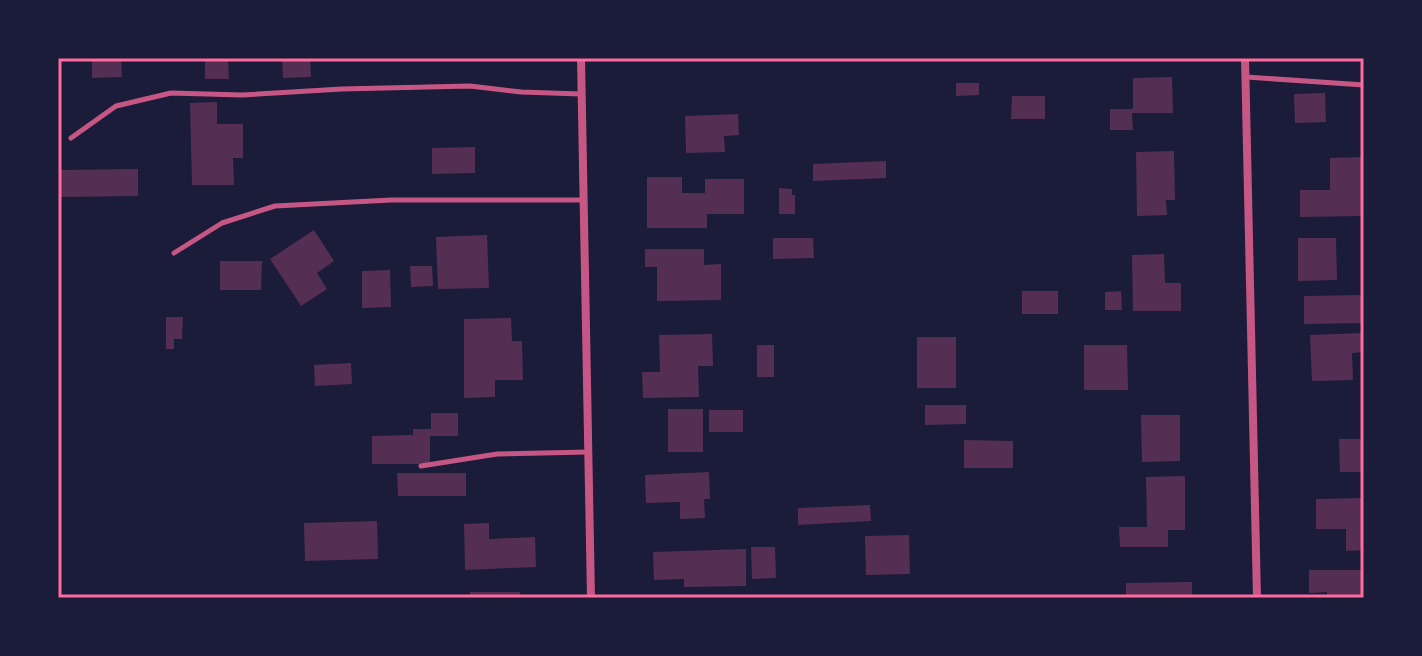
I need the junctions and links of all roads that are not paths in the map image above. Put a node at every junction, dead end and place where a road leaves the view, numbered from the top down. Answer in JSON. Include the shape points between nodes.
{"nodes":[{"id":1,"x":581,"y":58,"type":"edge"},
{"id":2,"x":1245,"y":58,"type":"edge"},
{"id":3,"x":1246,"y":77,"type":"junction"},
{"id":4,"x":1364,"y":85,"type":"edge"},
{"id":5,"x":582,"y":94,"type":"junction"},
{"id":6,"x":71,"y":138,"type":"dead end"},
{"id":7,"x":584,"y":200,"type":"junction"},
{"id":8,"x":174,"y":253,"type":"dead end"},
{"id":9,"x":588,"y":452,"type":"junction"},
{"id":10,"x":421,"y":466,"type":"dead end"},
{"id":11,"x":591,"y":598,"type":"edge"},
{"id":12,"x":1257,"y":598,"type":"edge"}],
"edges":[{"from":1,"to":5,"type":"street"},
{"from":2,"to":3,"type":"street"},
{"from":3,"to":4,"type":"lane"},
{"from":3,"to":12,"type":"street"},
{"from":5,"to":6,"type":"lane","via":[[470,86],[171,93],[116,106]]},
{"from":5,"to":7,"type":"street"},
{"from":7,"to":8,"type":"lane","via":[[275,206],[222,223]]},
{"from":7,"to":9,"type":"street"},
{"from":9,"to":10,"type":"lane","via":[[497,454]]},
{"from":9,"to":11,"type":"street"}]}
